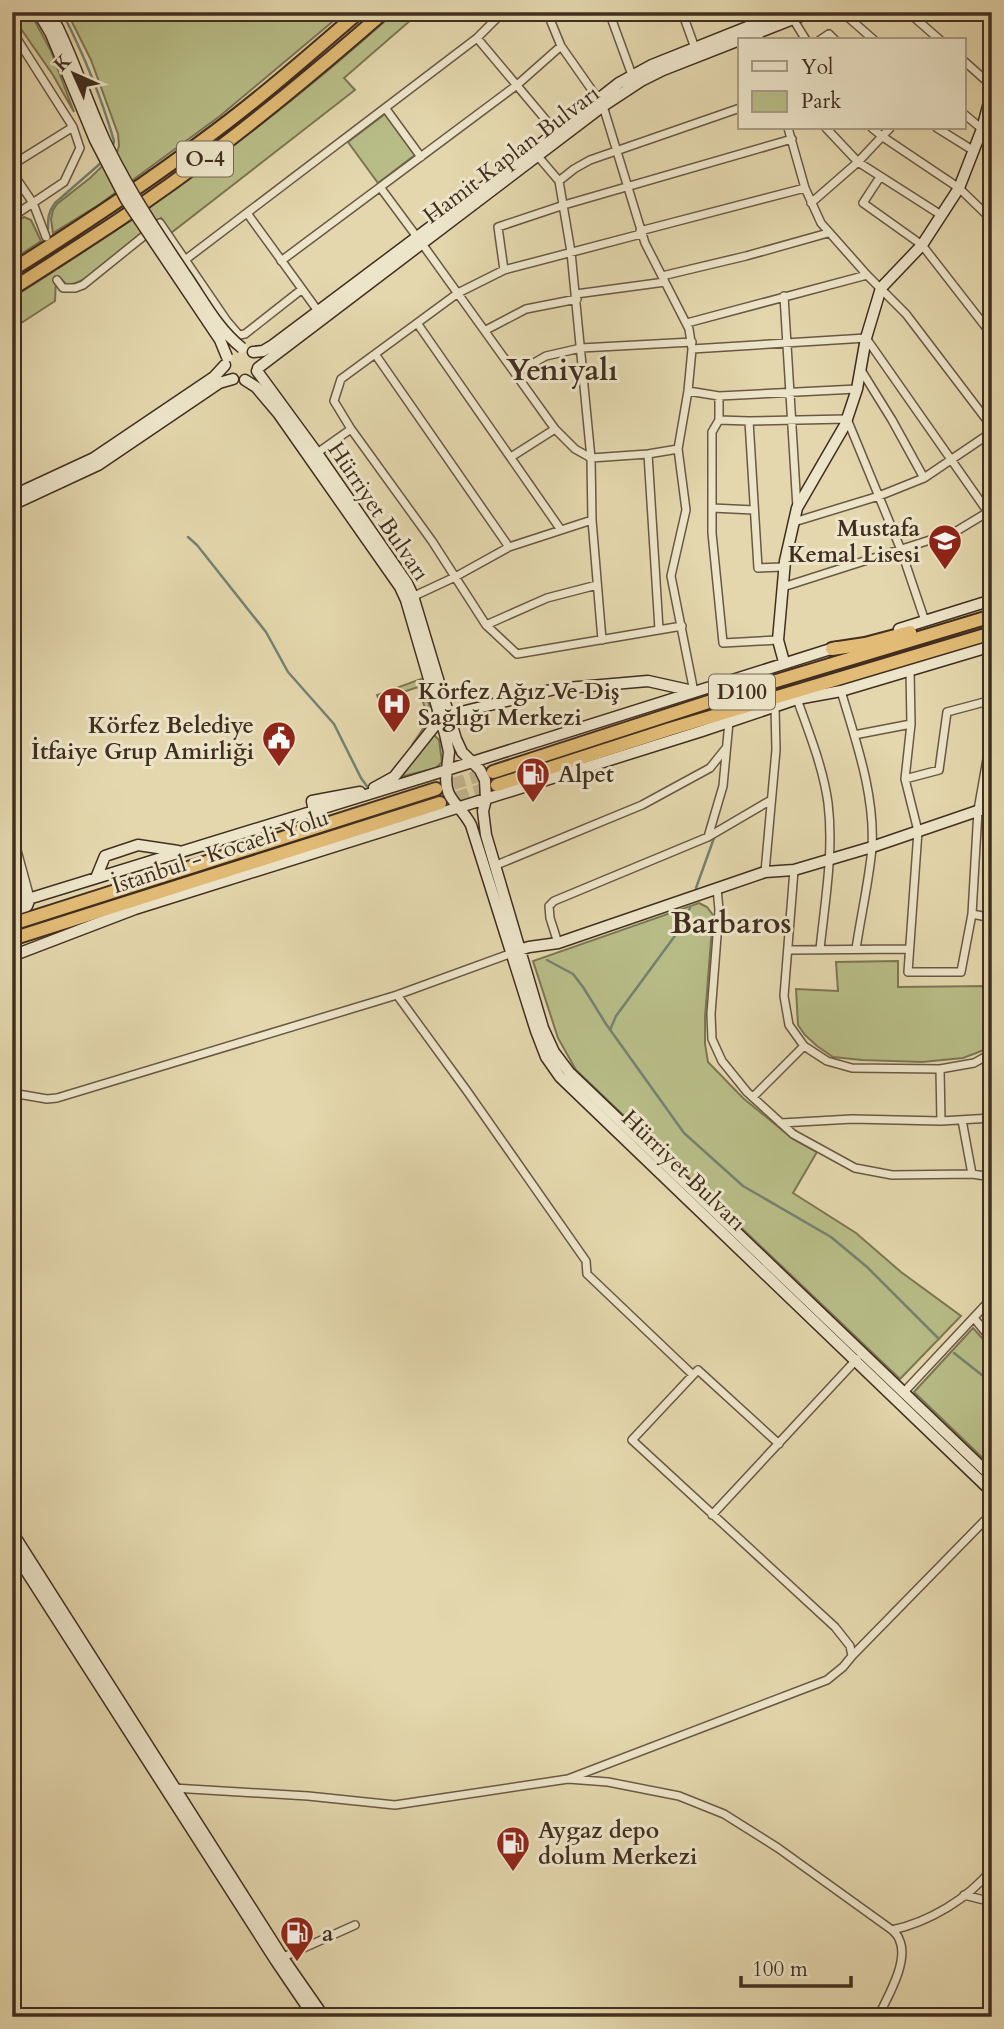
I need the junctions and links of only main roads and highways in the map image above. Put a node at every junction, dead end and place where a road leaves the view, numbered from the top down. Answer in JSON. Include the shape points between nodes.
{"nodes":[{"id":1,"x":38,"y":12,"type":"edge"},
{"id":2,"x":49,"y":12,"type":"edge"},
{"id":3,"x":359,"y":12,"type":"edge"},
{"id":4,"x":384,"y":12,"type":"edge"},
{"id":5,"x":811,"y":12,"type":"edge"},
{"id":6,"x":789,"y":16,"type":"edge"},
{"id":7,"x":54,"y":31,"type":"junction"},
{"id":8,"x":757,"y":33,"type":"edge"},
{"id":9,"x":738,"y":40,"type":"edge"},
{"id":10,"x":992,"y":89,"type":"edge"},
{"id":11,"x":601,"y":102,"type":"junction"},
{"id":12,"x":987,"y":131,"type":"edge"},
{"id":13,"x":536,"y":153,"type":"junction"},
{"id":14,"x":420,"y":241,"type":"junction"},
{"id":15,"x":12,"y":270,"type":"edge"},
{"id":16,"x":12,"y":289,"type":"edge"},
{"id":17,"x":242,"y":348,"type":"junction"},
{"id":18,"x":253,"y":352,"type":"junction"},
{"id":19,"x":226,"y":361,"type":"junction"},
{"id":20,"x":257,"y":370,"type":"junction"},
{"id":21,"x":233,"y":379,"type":"junction"},
{"id":22,"x":245,"y":380,"type":"junction"},
{"id":23,"x":12,"y":496,"type":"edge"},
{"id":24,"x":12,"y":505,"type":"edge"},
{"id":25,"x":410,"y":598,"type":"junction"},
{"id":26,"x":992,"y":600,"type":"edge"},
{"id":27,"x":992,"y":610,"type":"edge"},
{"id":28,"x":992,"y":616,"type":"edge"},
{"id":29,"x":991,"y":637,"type":"edge"},
{"id":30,"x":832,"y":649,"type":"junction"},
{"id":31,"x":784,"y":662,"type":"junction"},
{"id":32,"x":694,"y":692,"type":"junction"},
{"id":33,"x":797,"y":699,"type":"junction"},
{"id":34,"x":445,"y":716,"type":"junction"},
{"id":35,"x":471,"y":763,"type":"junction"},
{"id":36,"x":447,"y":770,"type":"junction"},
{"id":37,"x":436,"y":789,"type":"tunnel mouth"},
{"id":38,"x":486,"y":799,"type":"junction"},
{"id":39,"x":440,"y":803,"type":"tunnel mouth"},
{"id":40,"x":313,"y":806,"type":"junction"},
{"id":41,"x":992,"y":806,"type":"edge"},
{"id":42,"x":458,"y":808,"type":"junction"},
{"id":43,"x":182,"y":852,"type":"junction"},
{"id":44,"x":96,"y":878,"type":"junction"},
{"id":45,"x":28,"y":899,"type":"junction"},
{"id":46,"x":12,"y":904,"type":"edge"},
{"id":47,"x":135,"y":909,"type":"junction"},
{"id":48,"x":12,"y":911,"type":"edge"},
{"id":49,"x":12,"y":922,"type":"edge"},
{"id":50,"x":61,"y":924,"type":"junction"},
{"id":51,"x":12,"y":942,"type":"edge"},
{"id":52,"x":516,"y":951,"type":"junction"},
{"id":53,"x":12,"y":956,"type":"edge"},
{"id":54,"x":992,"y":1477,"type":"edge"},
{"id":55,"x":992,"y":1492,"type":"edge"},
{"id":56,"x":12,"y":1532,"type":"edge"},
{"id":57,"x":12,"y":1549,"type":"edge"},
{"id":58,"x":170,"y":1788,"type":"junction"},
{"id":59,"x":279,"y":1959,"type":"junction"},
{"id":60,"x":314,"y":2017,"type":"edge"},
{"id":61,"x":324,"y":2017,"type":"edge"}],
"edges":[{"from":1,"to":7,"type":"main road"},
{"from":2,"to":7,"type":"main road"},
{"from":3,"to":15,"type":"highway","number":"O-4","via":[[204,139]]},
{"from":4,"to":16,"type":"highway","number":"O-4","via":[[214,152]]},
{"from":5,"to":6,"type":"main road","name":"Hamit Kaplan Bulvarı"},
{"from":6,"to":8,"type":"main road","name":"Hamit Kaplan Bulvarı"},
{"from":7,"to":17,"type":"main road","bridge":true,"via":[[136,199],[216,320]]},
{"from":7,"to":19,"type":"main road","bridge":true,"via":[[95,140],[126,200],[213,330]]},
{"from":8,"to":11,"type":"main road","name":"Hamit Kaplan Bulvarı","via":[[695,48],[632,75]]},
{"from":9,"to":11,"type":"main road","name":"Hamit Kaplan Bulvarı","via":[[653,74]]},
{"from":10,"to":12,"type":"main road"},
{"from":11,"to":13,"type":"main road","name":"Hamit Kaplan Bulvarı"},
{"from":11,"to":13,"type":"main road","name":"Hamit Kaplan Bulvarı","via":[[556,132]]},
{"from":12,"to":31,"type":"main road","via":[[959,188],[922,245],[881,288],[845,425],[797,508],[784,566],[778,640]]},
{"from":13,"to":14,"type":"main road","name":"Hamit Kaplan Bulvarı"},
{"from":14,"to":18,"type":"main road","name":"Hamit Kaplan Bulvarı","via":[[273,345]]},
{"from":14,"to":20,"type":"main road","name":"Hamit Kaplan Bulvarı"},
{"from":17,"to":18,"type":"main road"},
{"from":17,"to":19,"type":"main road","via":[[232,351]]},
{"from":18,"to":20,"type":"main road"},
{"from":19,"to":21,"type":"main road"},
{"from":19,"to":23,"type":"main road","via":[[214,377],[94,458]]},
{"from":20,"to":22,"type":"main road"},
{"from":20,"to":25,"type":"main road","name":"Hürriyet Bulvarı","via":[[398,569]]},
{"from":21,"to":22,"type":"main road"},
{"from":21,"to":24,"type":"main road","via":[[219,383],[98,465]]},
{"from":22,"to":25,"type":"main road","name":"Hürriyet Bulvarı","via":[[278,413]]},
{"from":25,"to":34,"type":"main road","name":"Hürriyet Bulvarı"},
{"from":26,"to":30,"type":"main road"},
{"from":27,"to":30,"type":"highway","via":[[865,645]]},
{"from":28,"to":29,"type":"highway","number":"D100","via":[[733,694],[495,779]]},
{"from":29,"to":33,"type":"highway"},
{"from":29,"to":33,"type":"main road","via":[[910,670]]},
{"from":30,"to":31,"type":"main road"},
{"from":31,"to":32,"type":"main road"},
{"from":32,"to":34,"type":"main road","via":[[648,681],[555,689]]},
{"from":32,"to":35,"type":"main road"},
{"from":33,"to":38,"type":"main road"},
{"from":34,"to":35,"type":"main road","name":"Hürriyet Bulvarı"},
{"from":34,"to":36,"type":"main road","name":"Hürriyet Bulvarı"},
{"from":34,"to":40,"type":"main road","via":[[382,784]]},
{"from":35,"to":36,"type":"main road"},
{"from":35,"to":38,"type":"main road","name":"Hürriyet Bulvarı","via":[[485,780]]},
{"from":36,"to":40,"type":"main road"},
{"from":36,"to":42,"type":"main road","name":"Hürriyet Bulvarı","via":[[446,790]]},
{"from":37,"to":49,"type":"highway"},
{"from":38,"to":42,"type":"main road"},
{"from":38,"to":52,"type":"main road","name":"Hürriyet Bulvarı","via":[[485,826]]},
{"from":39,"to":50,"type":"highway","name":"İstanbul - Kocaeli Yolu"},
{"from":40,"to":43,"type":"main road"},
{"from":41,"to":52,"type":"main road","via":[[794,870],[765,872],[558,943]]},
{"from":42,"to":47,"type":"main road"},
{"from":42,"to":52,"type":"main road","name":"Hürriyet Bulvarı","via":[[475,836]]},
{"from":43,"to":44,"type":"main road"},
{"from":43,"to":44,"type":"main road","via":[[133,846],[105,856]]},
{"from":44,"to":45,"type":"main road"},
{"from":45,"to":46,"type":"main road"},
{"from":45,"to":48,"type":"main road","via":[[27,906]]},
{"from":47,"to":50,"type":"main road"},
{"from":47,"to":53,"type":"main road"},
{"from":50,"to":51,"type":"highway","name":"İstanbul - Kocaeli Yolu"},
{"from":52,"to":54,"type":"main road","name":"Hürriyet Bulvarı","via":[[543,1028],[569,1072]]},
{"from":52,"to":55,"type":"main road","name":"Hürriyet Bulvarı","via":[[546,1057],[560,1077]]},
{"from":56,"to":58,"type":"main road"},
{"from":57,"to":58,"type":"main road"},
{"from":58,"to":59,"type":"main road"},
{"from":59,"to":60,"type":"main road"},
{"from":59,"to":61,"type":"main road"}]}
